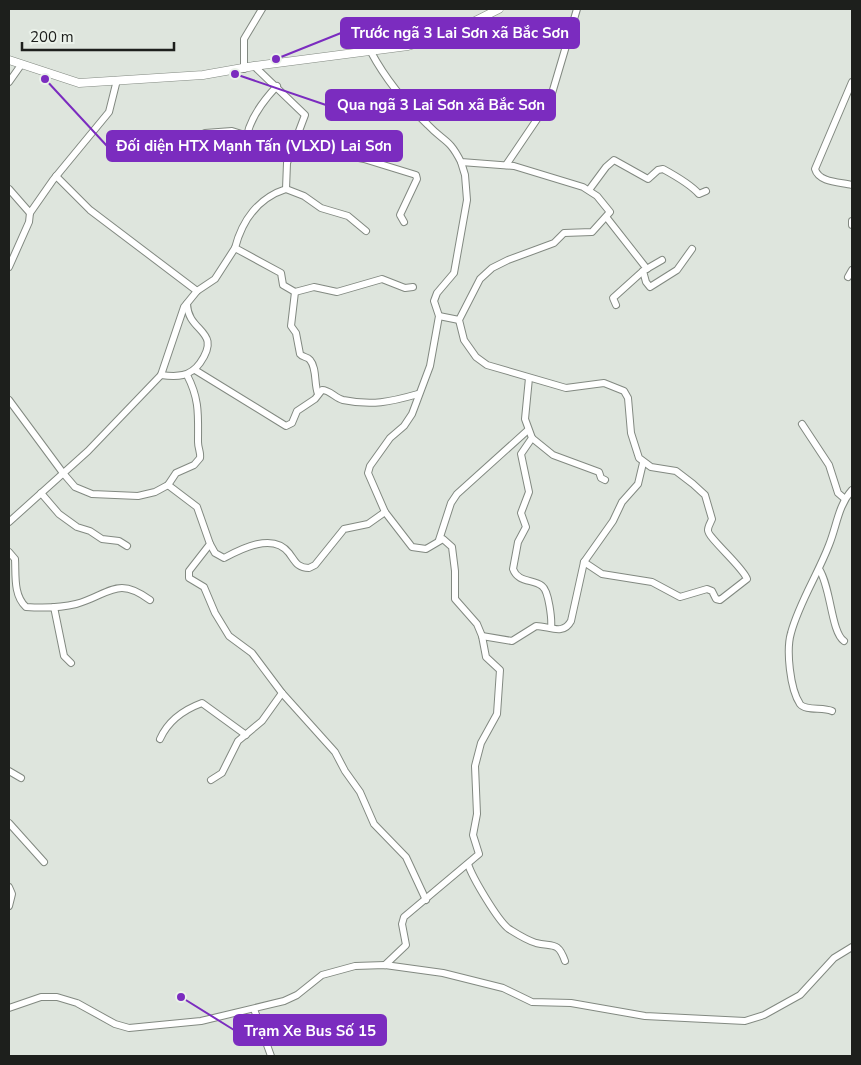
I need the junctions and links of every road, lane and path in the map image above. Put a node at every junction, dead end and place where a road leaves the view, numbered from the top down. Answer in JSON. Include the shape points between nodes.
{"nodes":[{"id":1,"x":262,"y":9,"type":"edge"},
{"id":2,"x":499,"y":9,"type":"edge"},
{"id":3,"x":577,"y":9,"type":"edge"},
{"id":4,"x":371,"y":52,"type":"junction"},
{"id":5,"x":9,"y":60,"type":"edge"},
{"id":6,"x":21,"y":65,"type":"junction"},
{"id":7,"x":254,"y":66,"type":"junction"},
{"id":8,"x":244,"y":69,"type":"junction"},
{"id":9,"x":118,"y":80,"type":"junction"},
{"id":10,"x":9,"y":82,"type":"edge"},
{"id":11,"x":852,"y":82,"type":"edge"},
{"id":12,"x":278,"y":86,"type":"junction"},
{"id":13,"x":205,"y":133,"type":"dead end"},
{"id":14,"x":245,"y":135,"type":"junction"},
{"id":15,"x":296,"y":141,"type":"junction"},
{"id":16,"x":246,"y":147,"type":"dead end"},
{"id":17,"x":461,"y":162,"type":"junction"},
{"id":18,"x":506,"y":165,"type":"junction"},
{"id":19,"x":56,"y":176,"type":"junction"},
{"id":20,"x":852,"y":185,"type":"edge"},
{"id":21,"x":9,"y":189,"type":"edge"},
{"id":22,"x":286,"y":190,"type":"junction"},
{"id":23,"x":588,"y":190,"type":"junction"},
{"id":24,"x":706,"y":191,"type":"dead end"},
{"id":25,"x":30,"y":213,"type":"junction"},
{"id":26,"x":607,"y":218,"type":"junction"},
{"id":27,"x":404,"y":222,"type":"dead end"},
{"id":28,"x":366,"y":231,"type":"dead end"},
{"id":29,"x":235,"y":248,"type":"junction"},
{"id":30,"x":692,"y":249,"type":"dead end"},
{"id":31,"x":662,"y":260,"type":"dead end"},
{"id":32,"x":9,"y":267,"type":"edge"},
{"id":33,"x":645,"y":270,"type":"junction"},
{"id":34,"x":852,"y":270,"type":"edge"},
{"id":35,"x":848,"y":277,"type":"dead end"},
{"id":36,"x":412,"y":287,"type":"dead end"},
{"id":37,"x":197,"y":291,"type":"junction"},
{"id":38,"x":294,"y":292,"type":"junction"},
{"id":39,"x":187,"y":303,"type":"junction"},
{"id":40,"x":616,"y":305,"type":"dead end"},
{"id":41,"x":438,"y":316,"type":"junction"},
{"id":42,"x":460,"y":320,"type":"junction"},
{"id":43,"x":195,"y":370,"type":"junction"},
{"id":44,"x":161,"y":375,"type":"junction"},
{"id":45,"x":187,"y":375,"type":"junction"},
{"id":46,"x":529,"y":378,"type":"junction"},
{"id":47,"x":318,"y":394,"type":"junction"},
{"id":48,"x":418,"y":394,"type":"junction"},
{"id":49,"x":9,"y":400,"type":"edge"},
{"id":50,"x":802,"y":424,"type":"dead end"},
{"id":51,"x":528,"y":430,"type":"junction"},
{"id":52,"x":532,"y":438,"type":"junction"},
{"id":53,"x":643,"y":463,"type":"junction"},
{"id":54,"x":63,"y":473,"type":"junction"},
{"id":55,"x":605,"y":480,"type":"dead end"},
{"id":56,"x":168,"y":485,"type":"junction"},
{"id":57,"x":852,"y":490,"type":"edge"},
{"id":58,"x":41,"y":493,"type":"junction"},
{"id":59,"x":844,"y":499,"type":"junction"},
{"id":60,"x":385,"y":512,"type":"junction"},
{"id":61,"x":9,"y":522,"type":"edge"},
{"id":62,"x":439,"y":540,"type":"junction"},
{"id":63,"x":210,"y":544,"type":"junction"},
{"id":64,"x":127,"y":546,"type":"dead end"},
{"id":65,"x":9,"y":552,"type":"edge"},
{"id":66,"x":584,"y":562,"type":"junction"},
{"id":67,"x":819,"y":569,"type":"junction"},
{"id":68,"x":150,"y":600,"type":"dead end"},
{"id":69,"x":54,"y":607,"type":"junction"},
{"id":70,"x":551,"y":628,"type":"junction"},
{"id":71,"x":482,"y":636,"type":"junction"},
{"id":72,"x":844,"y":641,"type":"dead end"},
{"id":73,"x":71,"y":663,"type":"dead end"},
{"id":74,"x":282,"y":693,"type":"junction"},
{"id":75,"x":832,"y":711,"type":"dead end"},
{"id":76,"x":246,"y":735,"type":"junction"},
{"id":77,"x":160,"y":740,"type":"dead end"},
{"id":78,"x":9,"y":771,"type":"edge"},
{"id":79,"x":21,"y":778,"type":"dead end"},
{"id":80,"x":211,"y":780,"type":"dead end"},
{"id":81,"x":9,"y":823,"type":"edge"},
{"id":82,"x":44,"y":862,"type":"dead end"},
{"id":83,"x":468,"y":864,"type":"junction"},
{"id":84,"x":9,"y":887,"type":"edge"},
{"id":85,"x":426,"y":900,"type":"junction"},
{"id":86,"x":9,"y":906,"type":"edge"},
{"id":87,"x":852,"y":947,"type":"edge"},
{"id":88,"x":565,"y":960,"type":"dead end"},
{"id":89,"x":385,"y":965,"type":"junction"},
{"id":90,"x":9,"y":1008,"type":"edge"},
{"id":91,"x":254,"y":1008,"type":"junction"},
{"id":92,"x":271,"y":1056,"type":"edge"}],
"edges":[{"from":1,"to":8,"type":"street","via":[[244,39]]},
{"from":2,"to":4,"type":"street","via":[[431,40]]},
{"from":3,"to":18,"type":"street","via":[[550,100]]},
{"from":4,"to":7,"type":"street"},
{"from":4,"to":17,"type":"street","via":[[390,85],[429,127],[448,140]]},
{"from":5,"to":6,"type":"street"},
{"from":6,"to":9,"type":"street","via":[[79,83]]},
{"from":6,"to":10,"type":"street"},
{"from":7,"to":8,"type":"street"},
{"from":7,"to":12,"type":"street"},
{"from":8,"to":9,"type":"street"},
{"from":9,"to":19,"type":"street","via":[[109,112]]},
{"from":11,"to":20,"type":"street","via":[[815,169],[822,178]]},
{"from":12,"to":14,"type":"street"},
{"from":12,"to":15,"type":"street","via":[[305,115]]},
{"from":13,"to":14,"type":"street"},
{"from":14,"to":16,"type":"street"},
{"from":15,"to":22,"type":"street","via":[[287,163]]},
{"from":15,"to":27,"type":"street","via":[[308,148],[364,158],[416,175],[400,215]]},
{"from":17,"to":18,"type":"street"},
{"from":17,"to":41,"type":"street","via":[[467,200],[454,273],[434,301]]},
{"from":18,"to":23,"type":"street"},
{"from":19,"to":25,"type":"street"},
{"from":19,"to":37,"type":"street","via":[[90,210]]},
{"from":21,"to":25,"type":"street"},
{"from":22,"to":28,"type":"street","via":[[304,196],[321,208],[348,216]]},
{"from":22,"to":29,"type":"street","via":[[267,196],[259,204]]},
{"from":23,"to":24,"type":"street","via":[[614,160],[648,179],[663,169],[699,194]]},
{"from":23,"to":26,"type":"street","via":[[610,212]]},
{"from":25,"to":32,"type":"street"},
{"from":26,"to":33,"type":"street"},
{"from":26,"to":42,"type":"street","via":[[592,232],[564,233],[554,243],[492,268],[476,284]]},
{"from":29,"to":37,"type":"street","via":[[216,279]]},
{"from":29,"to":38,"type":"street","via":[[281,273],[286,288]]},
{"from":30,"to":33,"type":"street","via":[[677,270],[650,287]]},
{"from":31,"to":33,"type":"street"},
{"from":33,"to":40,"type":"street","via":[[613,298]]},
{"from":34,"to":35,"type":"street"},
{"from":36,"to":38,"type":"street","via":[[405,288],[382,279],[337,292],[314,287]]},
{"from":37,"to":39,"type":"street"},
{"from":38,"to":47,"type":"street","via":[[291,326],[300,354],[312,364]]},
{"from":39,"to":43,"type":"street","via":[[190,316],[210,347]]},
{"from":39,"to":44,"type":"street"},
{"from":41,"to":42,"type":"street"},
{"from":41,"to":48,"type":"street","via":[[431,360]]},
{"from":42,"to":46,"type":"street","via":[[464,340],[482,362]]},
{"from":43,"to":45,"type":"street"},
{"from":43,"to":47,"type":"street","via":[[286,426],[292,423],[297,411]]},
{"from":44,"to":45,"type":"street"},
{"from":44,"to":54,"type":"street"},
{"from":45,"to":56,"type":"street","via":[[196,398],[200,458],[194,465],[176,473]]},
{"from":46,"to":51,"type":"street"},
{"from":46,"to":53,"type":"street","via":[[566,388],[604,383],[624,391],[628,398],[631,437]]},
{"from":47,"to":48,"type":"street","via":[[326,390],[340,399],[380,404]]},
{"from":48,"to":60,"type":"street","via":[[412,414],[368,469]]},
{"from":49,"to":54,"type":"street"},
{"from":50,"to":59,"type":"street","via":[[829,465],[838,493]]},
{"from":51,"to":52,"type":"street"},
{"from":51,"to":62,"type":"street","via":[[457,494]]},
{"from":52,"to":55,"type":"street","via":[[553,455],[599,472]]},
{"from":52,"to":70,"type":"street","via":[[521,454],[529,496],[520,513],[526,526],[518,542],[512,569],[518,576],[545,589]]},
{"from":53,"to":66,"type":"street","via":[[638,484],[622,502],[613,521]]},
{"from":53,"to":66,"type":"street","via":[[676,471],[702,492],[712,519],[708,532],[746,576],[745,582],[720,600],[707,589],[680,598],[652,582],[608,575]]},
{"from":54,"to":56,"type":"street","via":[[75,487],[92,494],[138,496]]},
{"from":54,"to":58,"type":"street"},
{"from":56,"to":63,"type":"street","via":[[196,506]]},
{"from":57,"to":59,"type":"street"},
{"from":58,"to":61,"type":"street"},
{"from":58,"to":64,"type":"street","via":[[58,514],[77,527]]},
{"from":59,"to":67,"type":"street"},
{"from":60,"to":62,"type":"street","via":[[412,547],[426,549]]},
{"from":60,"to":63,"type":"street","via":[[368,524],[344,529],[309,568],[297,565],[283,548],[267,543],[254,544],[224,558],[215,553]]},
{"from":62,"to":71,"type":"street","via":[[447,541],[453,551],[454,599],[477,624]]},
{"from":63,"to":74,"type":"street","via":[[189,571],[189,578],[204,587],[226,633],[252,653]]},
{"from":65,"to":69,"type":"street","via":[[15,559],[14,578],[23,605]]},
{"from":66,"to":70,"type":"street","via":[[569,625],[563,630]]},
{"from":67,"to":72,"type":"street","via":[[828,588],[837,631]]},
{"from":67,"to":75,"type":"street","via":[[791,633],[790,672],[801,706]]},
{"from":68,"to":69,"type":"street","via":[[139,591],[123,587],[75,604]]},
{"from":69,"to":73,"type":"street","via":[[64,656]]},
{"from":70,"to":71,"type":"street","via":[[532,627],[512,641]]},
{"from":71,"to":83,"type":"street","via":[[486,657],[501,674],[498,714],[475,761],[477,814],[473,835],[479,854]]},
{"from":74,"to":76,"type":"street","via":[[262,722]]},
{"from":74,"to":85,"type":"street","via":[[335,752],[374,824],[406,857]]},
{"from":76,"to":77,"type":"street","via":[[202,703],[176,717]]},
{"from":76,"to":80,"type":"street","via":[[238,741],[222,773]]},
{"from":78,"to":79,"type":"street"},
{"from":81,"to":82,"type":"street"},
{"from":83,"to":85,"type":"street"},
{"from":83,"to":88,"type":"street","via":[[500,921],[518,935],[556,946]]},
{"from":84,"to":86,"type":"street","via":[[12,894]]},
{"from":85,"to":89,"type":"street","via":[[402,920],[406,945]]},
{"from":87,"to":89,"type":"street","via":[[834,958],[800,995],[764,1015],[738,1021],[645,1016],[570,1002],[532,1002],[503,988],[443,973]]},
{"from":89,"to":91,"type":"street","via":[[355,966],[322,975],[291,999]]},
{"from":90,"to":91,"type":"street","via":[[41,997],[56,997],[77,1003],[114,1024],[130,1028],[201,1021]]},
{"from":91,"to":92,"type":"street"}]}
